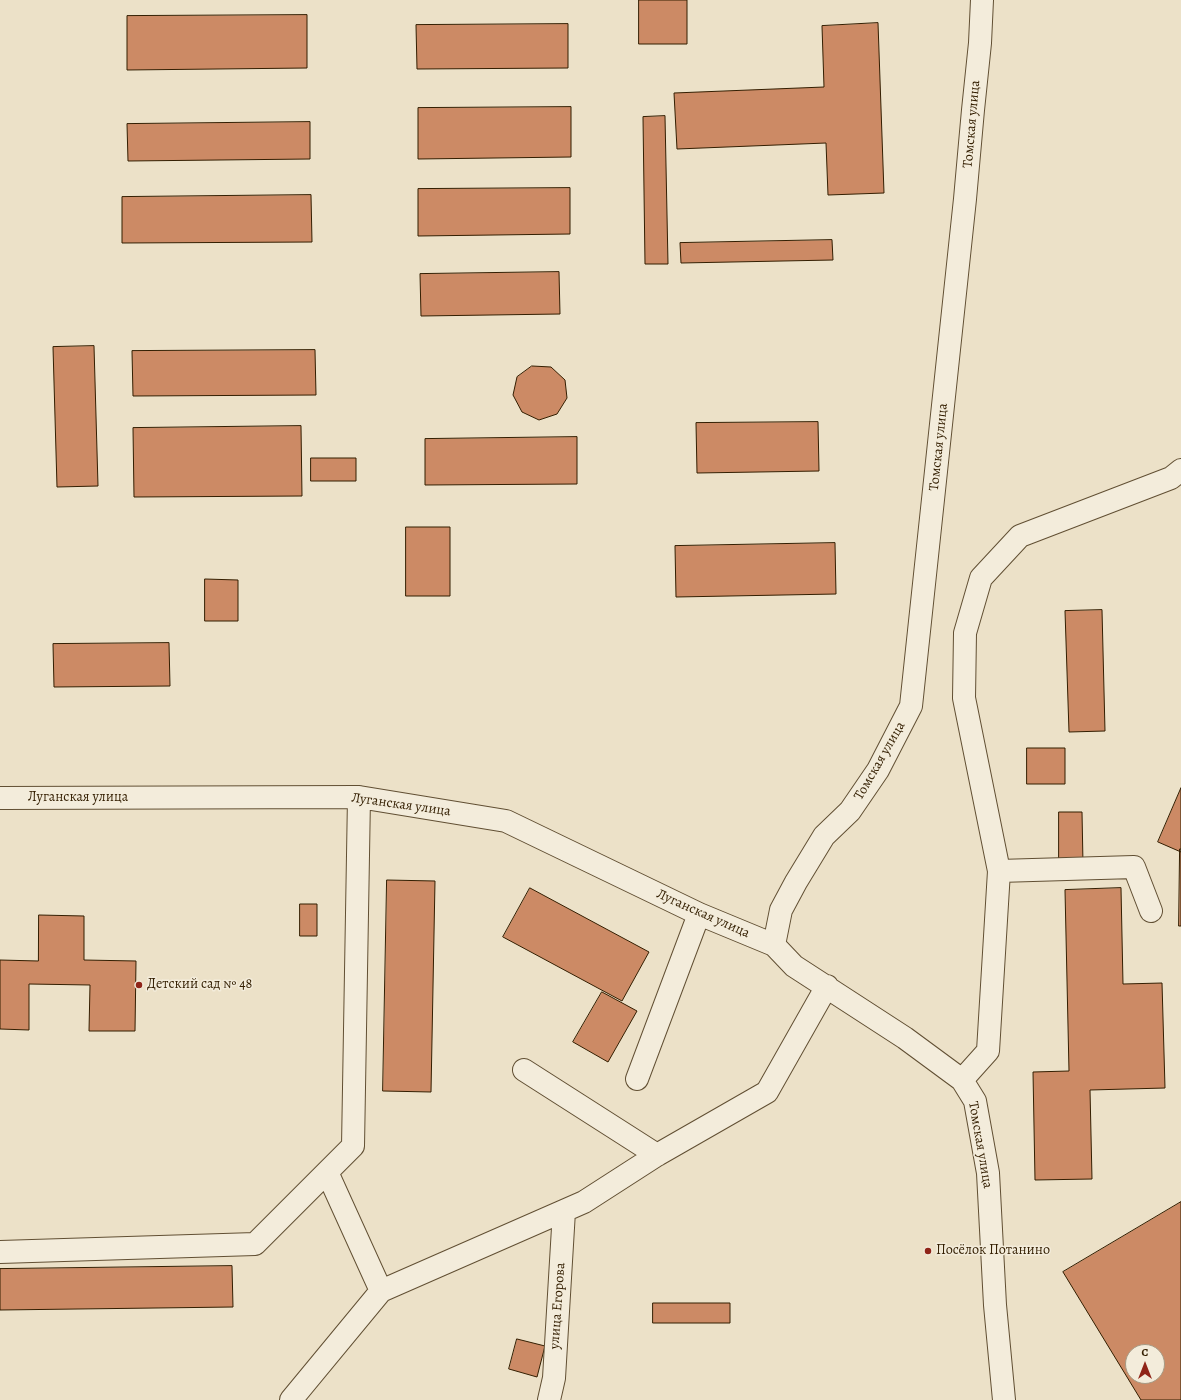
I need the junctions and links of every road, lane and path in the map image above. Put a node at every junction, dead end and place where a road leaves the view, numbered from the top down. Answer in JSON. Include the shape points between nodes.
{"nodes":[{"id":1,"x":982,"y":0,"type":"edge"},
{"id":2,"x":1181,"y":470,"type":"edge"},
{"id":3,"x":359,"y":797,"type":"junction"},
{"id":4,"x":0,"y":798,"type":"edge"},
{"id":5,"x":999,"y":871,"type":"junction"},
{"id":6,"x":1150,"y":912,"type":"dead end"},
{"id":7,"x":699,"y":914,"type":"junction"},
{"id":8,"x":774,"y":945,"type":"junction"},
{"id":9,"x":827,"y":986,"type":"junction"},
{"id":10,"x":524,"y":1070,"type":"dead end"},
{"id":11,"x":637,"y":1079,"type":"dead end"},
{"id":12,"x":962,"y":1080,"type":"junction"},
{"id":13,"x":657,"y":1155,"type":"junction"},
{"id":14,"x":327,"y":1172,"type":"junction"},
{"id":15,"x":564,"y":1211,"type":"junction"},
{"id":16,"x":0,"y":1252,"type":"edge"},
{"id":17,"x":381,"y":1291,"type":"junction"},
{"id":18,"x":292,"y":1400,"type":"edge"},
{"id":19,"x":549,"y":1400,"type":"edge"},
{"id":20,"x":1004,"y":1400,"type":"edge"}],
"edges":[{"from":1,"to":8,"type":"street","name":"Томская улица","via":[[965,199],[911,706],[878,770],[850,811],[824,836],[796,882],[781,910]]},
{"from":2,"to":5,"type":"street","via":[[1171,478],[1020,536],[981,578],[965,633],[964,698]]},
{"from":3,"to":4,"type":"street","name":"Луганская улица"},
{"from":3,"to":7,"type":"street","name":"Луганская улица","via":[[506,821]]},
{"from":3,"to":14,"type":"street","via":[[353,1146]]},
{"from":5,"to":6,"type":"street","via":[[1134,866]]},
{"from":5,"to":12,"type":"street","via":[[988,1051]]},
{"from":7,"to":8,"type":"street","name":"Луганская улица"},
{"from":7,"to":11,"type":"street"},
{"from":8,"to":9,"type":"street","name":"Томская улица","via":[[794,966]]},
{"from":9,"to":12,"type":"street","name":"Томская улица"},
{"from":9,"to":13,"type":"street","via":[[767,1092]]},
{"from":10,"to":13,"type":"street"},
{"from":12,"to":20,"type":"street","name":"Томская улица","via":[[975,1101],[988,1173]]},
{"from":13,"to":15,"type":"street","via":[[584,1202]]},
{"from":14,"to":16,"type":"street","via":[[255,1244]]},
{"from":14,"to":17,"type":"street"},
{"from":15,"to":17,"type":"street"},
{"from":15,"to":19,"type":"street","name":"улица Егорова","via":[[554,1378]]},
{"from":17,"to":18,"type":"street"}]}
